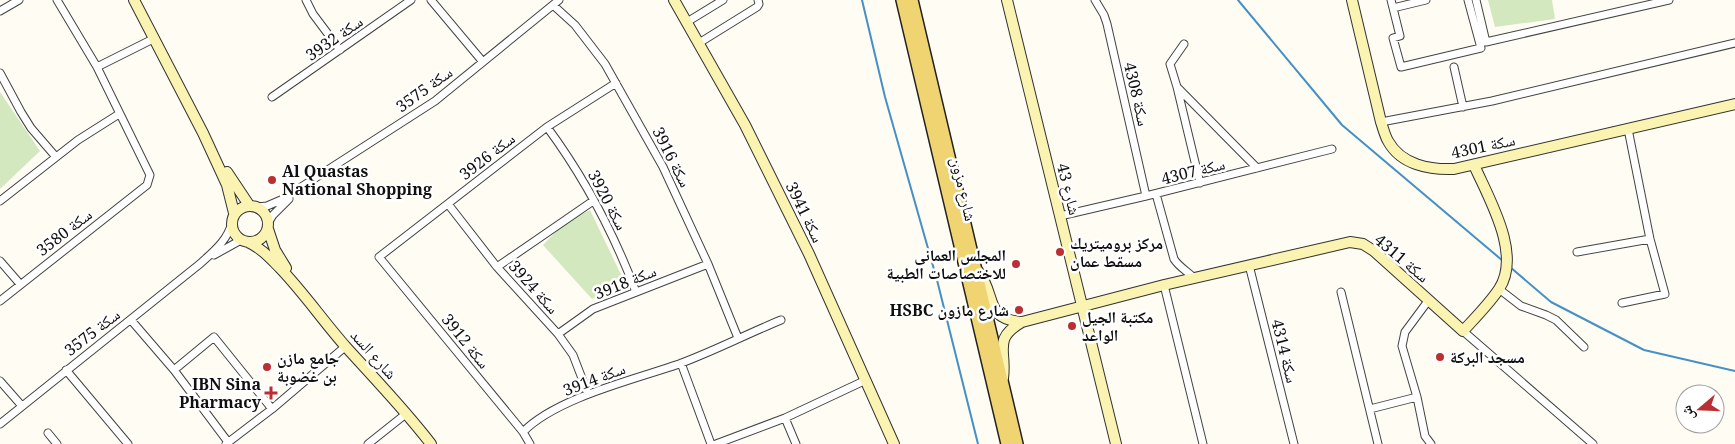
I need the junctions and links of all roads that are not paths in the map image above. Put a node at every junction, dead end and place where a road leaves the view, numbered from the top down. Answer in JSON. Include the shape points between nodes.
{"nodes":[{"id":1,"x":19,"y":0,"type":"edge"},
{"id":2,"x":57,"y":0,"type":"edge"},
{"id":3,"x":134,"y":0,"type":"edge"},
{"id":4,"x":306,"y":0,"type":"edge"},
{"id":5,"x":411,"y":0,"type":"edge"},
{"id":6,"x":432,"y":0,"type":"edge"},
{"id":7,"x":674,"y":0,"type":"edge"},
{"id":8,"x":722,"y":0,"type":"edge"},
{"id":9,"x":758,"y":0,"type":"edge"},
{"id":10,"x":902,"y":0,"type":"edge"},
{"id":11,"x":912,"y":0,"type":"edge"},
{"id":12,"x":1007,"y":0,"type":"edge"},
{"id":13,"x":1095,"y":0,"type":"edge"},
{"id":14,"x":1352,"y":0,"type":"edge"},
{"id":15,"x":1391,"y":0,"type":"edge"},
{"id":16,"x":1424,"y":0,"type":"edge"},
{"id":17,"x":1468,"y":0,"type":"edge"},
{"id":18,"x":1476,"y":0,"type":"edge"},
{"id":19,"x":1669,"y":0,"type":"edge"},
{"id":20,"x":556,"y":2,"type":"edge"},
{"id":21,"x":1393,"y":8,"type":"junction"},
{"id":22,"x":0,"y":11,"type":"edge"},
{"id":23,"x":687,"y":22,"type":"junction"},
{"id":24,"x":155,"y":38,"type":"junction"},
{"id":25,"x":699,"y":43,"type":"junction"},
{"id":26,"x":1735,"y":43,"type":"edge"},
{"id":27,"x":1184,"y":44,"type":"dead end"},
{"id":28,"x":340,"y":50,"type":"junction"},
{"id":29,"x":483,"y":62,"type":"junction"},
{"id":30,"x":97,"y":67,"type":"junction"},
{"id":31,"x":1454,"y":67,"type":"dead end"},
{"id":32,"x":0,"y":73,"type":"edge"},
{"id":33,"x":616,"y":83,"type":"junction"},
{"id":34,"x":1177,"y":87,"type":"junction"},
{"id":35,"x":272,"y":98,"type":"dead end"},
{"id":36,"x":1735,"y":104,"type":"edge"},
{"id":37,"x":1463,"y":107,"type":"junction"},
{"id":38,"x":119,"y":114,"type":"junction"},
{"id":39,"x":1381,"y":122,"type":"junction"},
{"id":40,"x":547,"y":127,"type":"junction"},
{"id":41,"x":1628,"y":129,"type":"junction"},
{"id":42,"x":203,"y":133,"type":"junction"},
{"id":43,"x":1332,"y":149,"type":"dead end"},
{"id":44,"x":56,"y":157,"type":"junction"},
{"id":45,"x":1474,"y":165,"type":"junction"},
{"id":46,"x":1257,"y":168,"type":"junction"},
{"id":47,"x":1200,"y":183,"type":"junction"},
{"id":48,"x":298,"y":190,"type":"junction"},
{"id":49,"x":1156,"y":194,"type":"junction"},
{"id":50,"x":1146,"y":196,"type":"junction"},
{"id":51,"x":0,"y":201,"type":"edge"},
{"id":52,"x":593,"y":201,"type":"junction"},
{"id":53,"x":448,"y":204,"type":"junction"},
{"id":54,"x":253,"y":206,"type":"junction"},
{"id":55,"x":1060,"y":216,"type":"junction"},
{"id":56,"x":233,"y":218,"type":"junction"},
{"id":57,"x":268,"y":226,"type":"junction"},
{"id":58,"x":1650,"y":239,"type":"junction"},
{"id":59,"x":245,"y":241,"type":"junction"},
{"id":60,"x":1576,"y":252,"type":"dead end"},
{"id":61,"x":379,"y":257,"type":"joint"},
{"id":62,"x":0,"y":260,"type":"edge"},
{"id":63,"x":201,"y":263,"type":"junction"},
{"id":64,"x":708,"y":264,"type":"junction"},
{"id":65,"x":1249,"y":265,"type":"junction"},
{"id":66,"x":497,"y":266,"type":"junction"},
{"id":67,"x":976,"y":270,"type":"junction"},
{"id":68,"x":1194,"y":278,"type":"junction"},
{"id":69,"x":20,"y":284,"type":"junction"},
{"id":70,"x":295,"y":284,"type":"junction"},
{"id":71,"x":1164,"y":285,"type":"junction"},
{"id":72,"x":1499,"y":289,"type":"junction"},
{"id":73,"x":636,"y":292,"type":"junction"},
{"id":74,"x":1341,"y":292,"type":"dead end"},
{"id":75,"x":0,"y":301,"type":"edge"},
{"id":76,"x":1428,"y":301,"type":"junction"},
{"id":77,"x":1622,"y":303,"type":"dead end"},
{"id":78,"x":1083,"y":305,"type":"junction"},
{"id":79,"x":131,"y":320,"type":"junction"},
{"id":80,"x":781,"y":320,"type":"dead end"},
{"id":81,"x":1022,"y":322,"type":"junction"},
{"id":82,"x":1464,"y":331,"type":"junction"},
{"id":83,"x":558,"y":334,"type":"junction"},
{"id":84,"x":738,"y":338,"type":"junction"},
{"id":85,"x":346,"y":346,"type":"junction"},
{"id":86,"x":1584,"y":347,"type":"dead end"},
{"id":87,"x":681,"y":363,"type":"junction"},
{"id":88,"x":66,"y":370,"type":"junction"},
{"id":89,"x":174,"y":370,"type":"junction"},
{"id":90,"x":0,"y":380,"type":"edge"},
{"id":91,"x":866,"y":380,"type":"junction"},
{"id":92,"x":1003,"y":381,"type":"junction"},
{"id":93,"x":588,"y":394,"type":"junction"},
{"id":94,"x":1417,"y":397,"type":"junction"},
{"id":95,"x":22,"y":406,"type":"junction"},
{"id":96,"x":272,"y":409,"type":"junction"},
{"id":97,"x":1370,"y":409,"type":"junction"},
{"id":98,"x":407,"y":413,"type":"junction"},
{"id":99,"x":785,"y":418,"type":"junction"},
{"id":100,"x":0,"y":424,"type":"edge"},
{"id":101,"x":523,"y":432,"type":"junction"},
{"id":102,"x":48,"y":434,"type":"dead end"},
{"id":103,"x":227,"y":443,"type":"edge"},
{"id":104,"x":57,"y":444,"type":"edge"},
{"id":105,"x":128,"y":444,"type":"edge"},
{"id":106,"x":368,"y":444,"type":"edge"},
{"id":107,"x":432,"y":444,"type":"edge"},
{"id":108,"x":530,"y":444,"type":"edge"},
{"id":109,"x":711,"y":444,"type":"edge"},
{"id":110,"x":716,"y":444,"type":"edge"},
{"id":111,"x":796,"y":444,"type":"edge"},
{"id":112,"x":894,"y":444,"type":"edge"},
{"id":113,"x":1008,"y":444,"type":"edge"},
{"id":114,"x":1017,"y":444,"type":"edge"},
{"id":115,"x":1116,"y":444,"type":"edge"},
{"id":116,"x":1203,"y":444,"type":"edge"},
{"id":117,"x":1294,"y":444,"type":"edge"},
{"id":118,"x":1378,"y":444,"type":"edge"},
{"id":119,"x":1431,"y":444,"type":"edge"},
{"id":120,"x":1593,"y":444,"type":"edge"}],
"edges":[{"from":1,"to":22,"type":"street"},
{"from":2,"to":30,"type":"street"},
{"from":3,"to":24,"type":"street"},
{"from":4,"to":28,"type":"street"},
{"from":5,"to":28,"type":"street","name":"سكة 3932"},
{"from":6,"to":29,"type":"street"},
{"from":7,"to":23,"type":"street","name":"سكة 3941"},
{"from":8,"to":23,"type":"street"},
{"from":9,"to":25,"type":"street","via":[[757,7]]},
{"from":10,"to":113,"type":"main road","name":"شارع مزون"},
{"from":11,"to":67,"type":"main road","name":"شارع مزون"},
{"from":12,"to":55,"type":"street","name":"شارع 43"},
{"from":13,"to":50,"type":"street","name":"سكة 4308","via":[[1107,24]]},
{"from":14,"to":39,"type":"street","name":"سكة 4301"},
{"from":15,"to":21,"type":"street"},
{"from":16,"to":21,"type":"street"},
{"from":17,"to":21,"type":"street","via":[[1481,48],[1401,67],[1393,38],[1400,36]]},
{"from":18,"to":19,"type":"street","via":[[1486,42]]},
{"from":20,"to":29,"type":"street","name":"سكة 3575"},
{"from":20,"to":33,"type":"street","name":"سكة 3916"},
{"from":23,"to":25,"type":"street","name":"سكة 3941"},
{"from":24,"to":30,"type":"street"},
{"from":24,"to":42,"type":"street"},
{"from":25,"to":91,"type":"street","name":"سكة 3941","via":[[793,222]]},
{"from":26,"to":37,"type":"street"},
{"from":27,"to":34,"type":"street","via":[[1170,64]]},
{"from":28,"to":35,"type":"street","name":"سكة 3932"},
{"from":29,"to":48,"type":"street","name":"سكة 3575","via":[[435,101]]},
{"from":30,"to":38,"type":"street"},
{"from":31,"to":37,"type":"street"},
{"from":32,"to":44,"type":"street","via":[[31,128]]},
{"from":33,"to":40,"type":"street","name":"سكة 3926"},
{"from":33,"to":64,"type":"street","name":"سكة 3916","via":[[663,167]]},
{"from":34,"to":46,"type":"street"},
{"from":34,"to":47,"type":"street"},
{"from":36,"to":41,"type":"street","name":"سكة 4301"},
{"from":37,"to":39,"type":"street"},
{"from":38,"to":44,"type":"street"},
{"from":38,"to":69,"type":"street","name":"سكة 3580","via":[[150,175],[147,185]]},
{"from":39,"to":45,"type":"street","name":"سكة 4301","via":[[1388,142],[1411,162],[1438,169]]},
{"from":40,"to":52,"type":"street","name":"سكة 3920","via":[[571,159]]},
{"from":40,"to":53,"type":"street","name":"سكة 3926"},
{"from":41,"to":45,"type":"street","name":"سكة 4301"},
{"from":41,"to":58,"type":"street"},
{"from":42,"to":54,"type":"street","via":[[234,184]]},
{"from":42,"to":56,"type":"street","via":[[227,185]]},
{"from":43,"to":46,"type":"street","name":"سكة 4307"},
{"from":44,"to":51,"type":"street"},
{"from":45,"to":72,"type":"street","via":[[1505,243],[1506,274]]},
{"from":46,"to":47,"type":"street","name":"سكة 4307"},
{"from":47,"to":49,"type":"street","name":"سكة 4307"},
{"from":48,"to":54,"type":"street","name":"سكة 3575","via":[[267,206]]},
{"from":48,"to":57,"type":"street","name":"سكة 3575","via":[[273,215]]},
{"from":49,"to":50,"type":"street","name":"سكة 4307"},
{"from":49,"to":68,"type":"street","via":[[1174,259]]},
{"from":50,"to":55,"type":"street","name":"سكة 4307"},
{"from":52,"to":66,"type":"street"},
{"from":52,"to":73,"type":"street","name":"سكة 3920","via":[[622,254]]},
{"from":53,"to":61,"type":"street","name":"سكة 3926"},
{"from":53,"to":66,"type":"street","name":"سكة 3924"},
{"from":54,"to":56,"type":"street","via":[[239,209]]},
{"from":54,"to":57,"type":"street","via":[[265,213]]},
{"from":55,"to":78,"type":"street","name":"شارع 43"},
{"from":56,"to":59,"type":"street","via":[[234,232]]},
{"from":56,"to":63,"type":"street","name":"سكة 3575","via":[[222,243]]},
{"from":57,"to":59,"type":"street","via":[[262,238]]},
{"from":57,"to":70,"type":"street","name":"شارع السد","via":[[275,250]]},
{"from":58,"to":60,"type":"street"},
{"from":58,"to":77,"type":"street","via":[[1664,294]]},
{"from":59,"to":63,"type":"street","name":"سكة 3575","via":[[225,248]]},
{"from":59,"to":70,"type":"street","name":"شارع السد","via":[[262,251]]},
{"from":61,"to":101,"type":"street","name":"سكة 3912"},
{"from":62,"to":69,"type":"street"},
{"from":63,"to":79,"type":"street","name":"سكة 3575"},
{"from":64,"to":73,"type":"street","name":"سكة 3918"},
{"from":64,"to":84,"type":"street","name":"سكة 3916"},
{"from":65,"to":68,"type":"street","name":"سكة 4311"},
{"from":65,"to":76,"type":"street","name":"سكة 4311","via":[[1356,242],[1374,251]]},
{"from":65,"to":117,"type":"street","name":"سكة 4314"},
{"from":66,"to":83,"type":"street","name":"سكة 3924"},
{"from":67,"to":81,"type":"street","via":[[984,280],[997,313],[1007,320]]},
{"from":67,"to":92,"type":"main road","name":"شارع مزون"},
{"from":68,"to":71,"type":"street","name":"سكة 4311"},
{"from":69,"to":75,"type":"street","name":"سكة 3580"},
{"from":70,"to":85,"type":"street","name":"شارع السد"},
{"from":71,"to":78,"type":"street","name":"سكة 4311"},
{"from":71,"to":116,"type":"street"},
{"from":72,"to":82,"type":"street"},
{"from":72,"to":86,"type":"street","via":[[1521,306],[1556,320]]},
{"from":73,"to":83,"type":"street","name":"سكة 3918","via":[[593,309]]},
{"from":74,"to":97,"type":"street"},
{"from":76,"to":82,"type":"street","name":"سكة 4311"},
{"from":76,"to":94,"type":"street","via":[[1405,332],[1402,346]]},
{"from":78,"to":81,"type":"street","name":"سكة 4311"},
{"from":78,"to":115,"type":"street","name":"شارع 43"},
{"from":79,"to":88,"type":"street","name":"سكة 3575"},
{"from":79,"to":89,"type":"street"},
{"from":80,"to":84,"type":"street","name":"سكة 3914"},
{"from":81,"to":92,"type":"street","via":[[1003,340]]},
{"from":82,"to":120,"type":"street","name":"سكة 4311"},
{"from":83,"to":93,"type":"street","name":"سكة 3924","via":[[573,355]]},
{"from":84,"to":87,"type":"street","name":"سكة 3914"},
{"from":85,"to":96,"type":"street"},
{"from":85,"to":98,"type":"street","name":"شارع السد"},
{"from":87,"to":93,"type":"street","name":"سكة 3914"},
{"from":87,"to":109,"type":"street"},
{"from":88,"to":95,"type":"street","name":"سكة 3575"},
{"from":88,"to":105,"type":"street"},
{"from":89,"to":96,"type":"street","via":[[214,337]]},
{"from":89,"to":103,"type":"street"},
{"from":90,"to":95,"type":"street"},
{"from":91,"to":99,"type":"street"},
{"from":91,"to":112,"type":"street","name":"سكة 3941"},
{"from":92,"to":114,"type":"main road","name":"شارع مزون"},
{"from":93,"to":101,"type":"street","name":"سكة 3914","via":[[542,416]]},
{"from":94,"to":97,"type":"street"},
{"from":94,"to":119,"type":"street","via":[[1425,436]]},
{"from":95,"to":100,"type":"street","name":"سكة 3575"},
{"from":96,"to":103,"type":"street"},
{"from":97,"to":118,"type":"street"},
{"from":98,"to":106,"type":"street"},
{"from":98,"to":107,"type":"street","name":"شارع السد"},
{"from":99,"to":110,"type":"street"},
{"from":99,"to":111,"type":"street"},
{"from":101,"to":108,"type":"street","name":"سكة 3912"},
{"from":102,"to":104,"type":"street"}]}
